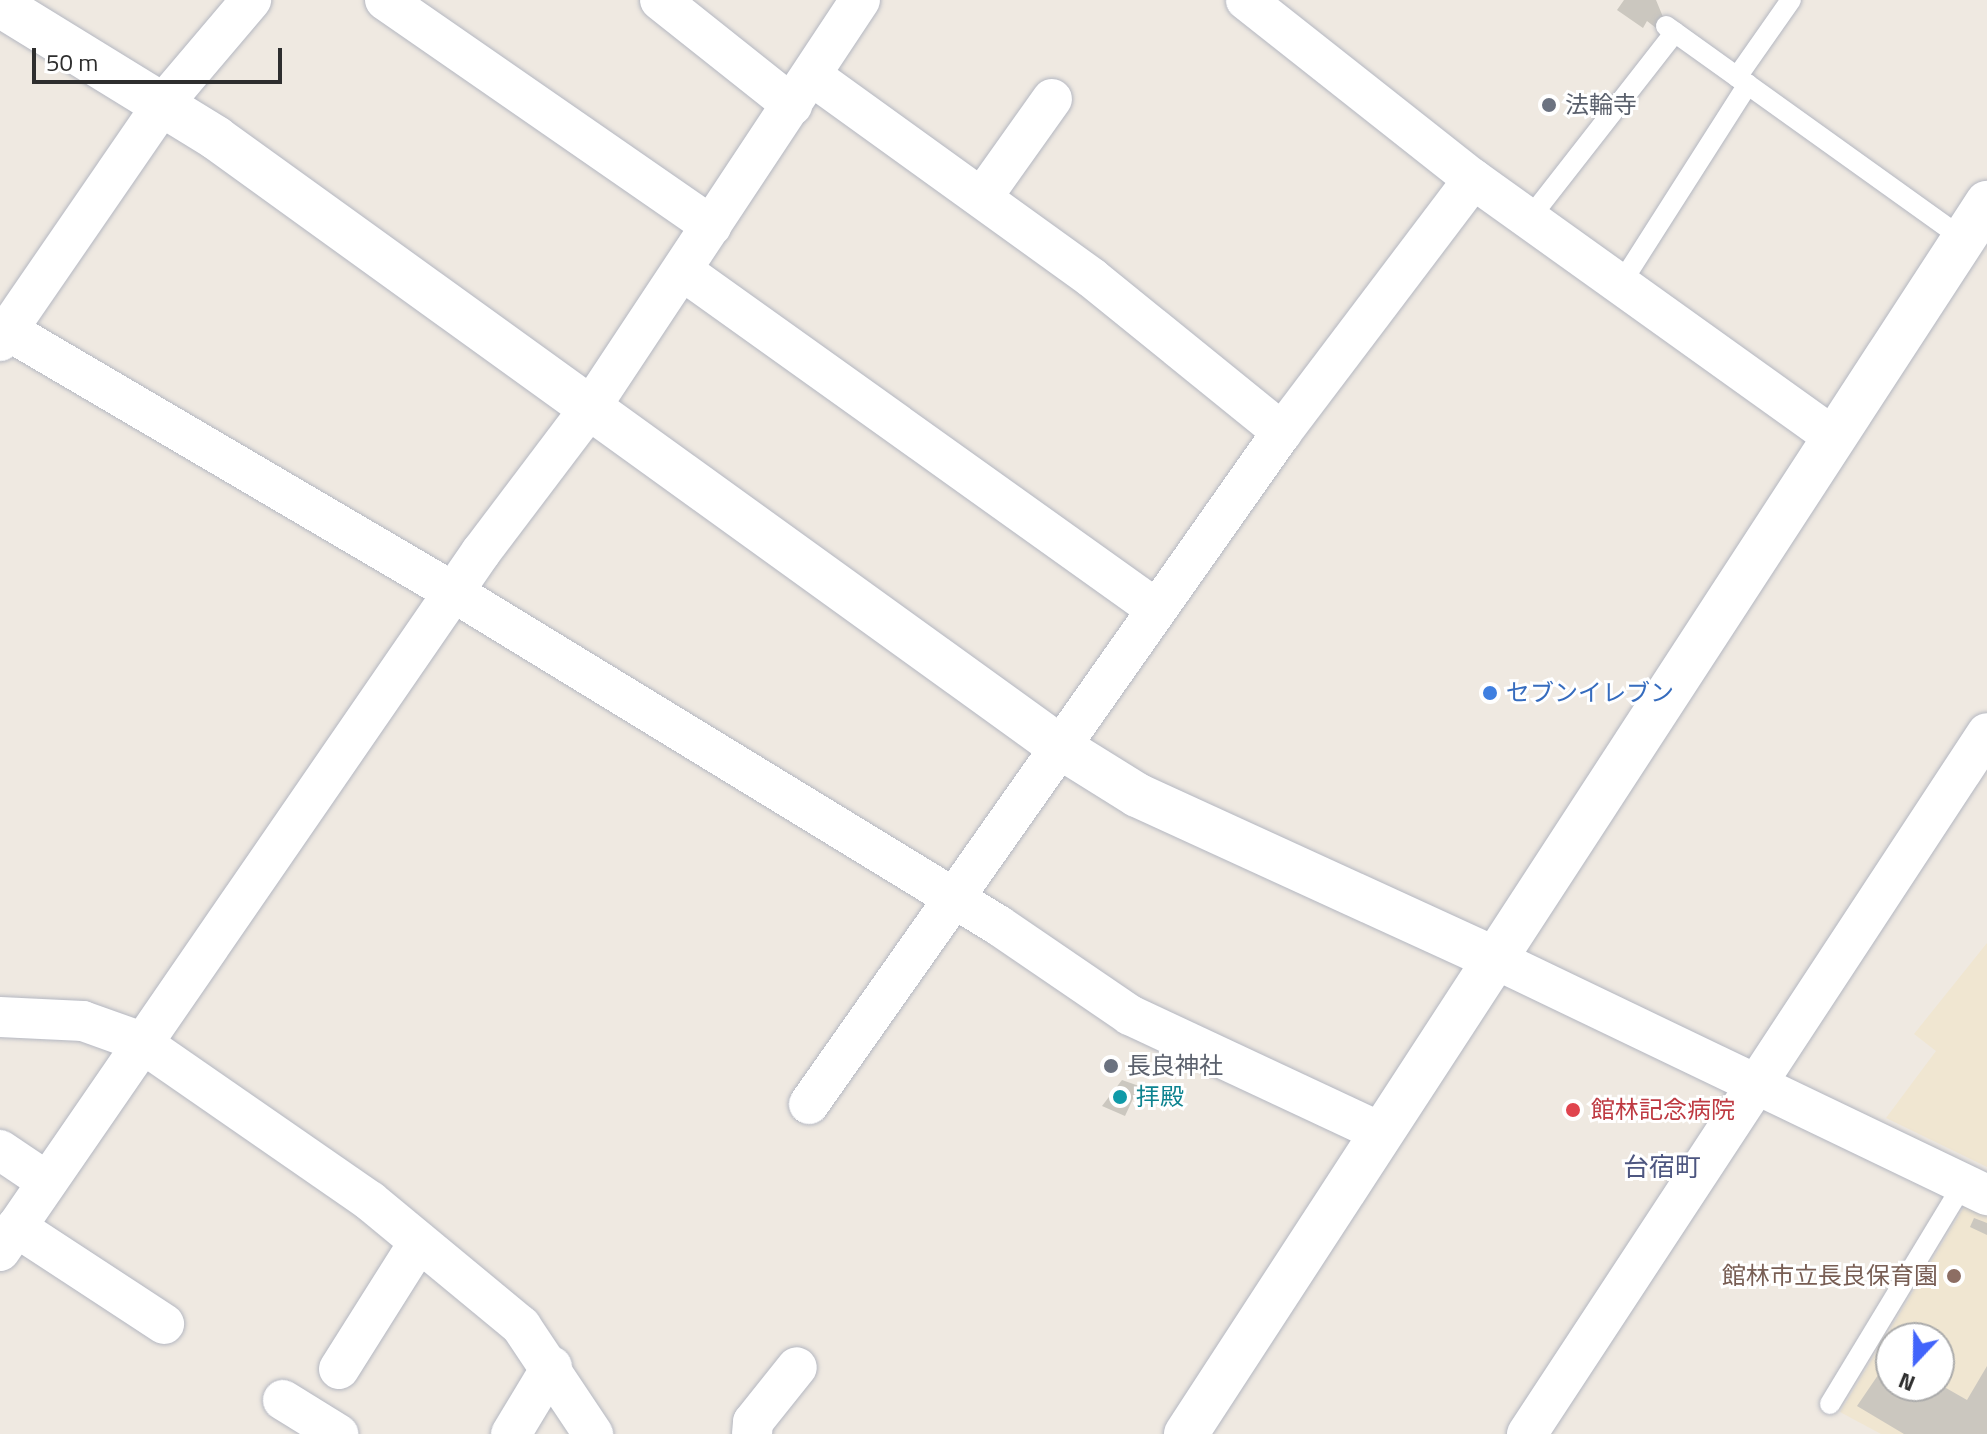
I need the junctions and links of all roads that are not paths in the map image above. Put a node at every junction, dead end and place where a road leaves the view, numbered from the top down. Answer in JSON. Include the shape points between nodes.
{"nodes":[{"id":1,"x":251,"y":0,"type":"edge"},
{"id":2,"x":385,"y":0,"type":"edge"},
{"id":3,"x":660,"y":0,"type":"edge"},
{"id":4,"x":860,"y":0,"type":"edge"},
{"id":5,"x":1246,"y":0,"type":"edge"},
{"id":6,"x":1791,"y":0,"type":"edge"},
{"id":7,"x":0,"y":5,"type":"edge"},
{"id":8,"x":1742,"y":81,"type":"junction"},
{"id":9,"x":802,"y":91,"type":"junction"},
{"id":10,"x":1052,"y":99,"type":"dead end"},
{"id":11,"x":162,"y":105,"type":"junction"},
{"id":12,"x":1473,"y":179,"type":"junction"},
{"id":13,"x":983,"y":196,"type":"junction"},
{"id":14,"x":1529,"y":219,"type":"junction"},
{"id":15,"x":1975,"y":221,"type":"edge"},
{"id":16,"x":711,"y":226,"type":"junction"},
{"id":17,"x":683,"y":271,"type":"junction"},
{"id":18,"x":1620,"y":285,"type":"junction"},
{"id":19,"x":4,"y":336,"type":"edge"},
{"id":20,"x":590,"y":408,"type":"junction"},
{"id":21,"x":1282,"y":432,"type":"junction"},
{"id":22,"x":1834,"y":437,"type":"junction"},
{"id":23,"x":453,"y":592,"type":"junction"},
{"id":24,"x":1156,"y":609,"type":"junction"},
{"id":25,"x":1987,"y":733,"type":"edge"},
{"id":26,"x":1060,"y":747,"type":"junction"},
{"id":27,"x":954,"y":898,"type":"junction"},
{"id":28,"x":1495,"y":959,"type":"junction"},
{"id":29,"x":0,"y":1017,"type":"edge"},
{"id":30,"x":139,"y":1041,"type":"junction"},
{"id":31,"x":1757,"y":1085,"type":"junction"},
{"id":32,"x":809,"y":1104,"type":"dead end"},
{"id":33,"x":1382,"y":1133,"type":"junction"},
{"id":34,"x":0,"y":1150,"type":"edge"},
{"id":35,"x":46,"y":1181,"type":"junction"},
{"id":36,"x":1975,"y":1189,"type":"edge"},
{"id":37,"x":8,"y":1239,"type":"edge"},
{"id":38,"x":419,"y":1242,"type":"junction"},
{"id":39,"x":164,"y":1324,"type":"dead end"},
{"id":40,"x":552,"y":1366,"type":"junction"},
{"id":41,"x":797,"y":1367,"type":"dead end"},
{"id":42,"x":339,"y":1369,"type":"dead end"},
{"id":43,"x":283,"y":1400,"type":"dead end"},
{"id":44,"x":1830,"y":1404,"type":"dead end"},
{"id":45,"x":338,"y":1434,"type":"edge"},
{"id":46,"x":511,"y":1434,"type":"edge"},
{"id":47,"x":593,"y":1434,"type":"edge"},
{"id":48,"x":752,"y":1434,"type":"edge"},
{"id":49,"x":1186,"y":1434,"type":"edge"},
{"id":50,"x":1527,"y":1434,"type":"edge"}],
"edges":[{"from":1,"to":11,"type":"street"},
{"from":2,"to":16,"type":"street"},
{"from":3,"to":9,"type":"street"},
{"from":4,"to":9,"type":"street"},
{"from":5,"to":12,"type":"street"},
{"from":6,"to":8,"type":"lane"},
{"from":7,"to":11,"type":"street"},
{"from":8,"to":14,"type":"lane","via":[[1670,29]]},
{"from":8,"to":15,"type":"lane"},
{"from":8,"to":18,"type":"lane"},
{"from":9,"to":13,"type":"street"},
{"from":9,"to":16,"type":"street"},
{"from":10,"to":13,"type":"street"},
{"from":11,"to":19,"type":"street"},
{"from":11,"to":20,"type":"street"},
{"from":12,"to":14,"type":"street"},
{"from":12,"to":21,"type":"street"},
{"from":13,"to":21,"type":"street"},
{"from":14,"to":18,"type":"street"},
{"from":15,"to":22,"type":"street"},
{"from":16,"to":17,"type":"street"},
{"from":17,"to":20,"type":"street"},
{"from":17,"to":24,"type":"street"},
{"from":18,"to":22,"type":"street"},
{"from":19,"to":23,"type":"street"},
{"from":20,"to":23,"type":"street"},
{"from":20,"to":26,"type":"street"},
{"from":21,"to":24,"type":"street"},
{"from":22,"to":28,"type":"street"},
{"from":23,"to":27,"type":"street"},
{"from":23,"to":30,"type":"street"},
{"from":24,"to":26,"type":"street"},
{"from":25,"to":31,"type":"street"},
{"from":26,"to":27,"type":"street"},
{"from":26,"to":28,"type":"street","via":[[1137,795]]},
{"from":27,"to":32,"type":"street"},
{"from":27,"to":33,"type":"street","via":[[1130,1015]]},
{"from":28,"to":31,"type":"street"},
{"from":28,"to":33,"type":"street"},
{"from":29,"to":30,"type":"street","via":[[83,1021]]},
{"from":30,"to":35,"type":"street"},
{"from":30,"to":38,"type":"street"},
{"from":31,"to":36,"type":"street"},
{"from":31,"to":50,"type":"street"},
{"from":33,"to":49,"type":"street"},
{"from":34,"to":35,"type":"street"},
{"from":35,"to":37,"type":"street"},
{"from":36,"to":44,"type":"lane"},
{"from":37,"to":39,"type":"street"},
{"from":38,"to":40,"type":"street","via":[[521,1326]]},
{"from":38,"to":42,"type":"street"},
{"from":40,"to":46,"type":"street"},
{"from":40,"to":47,"type":"street"},
{"from":41,"to":48,"type":"street","via":[[753,1422]]},
{"from":43,"to":45,"type":"street"}]}
